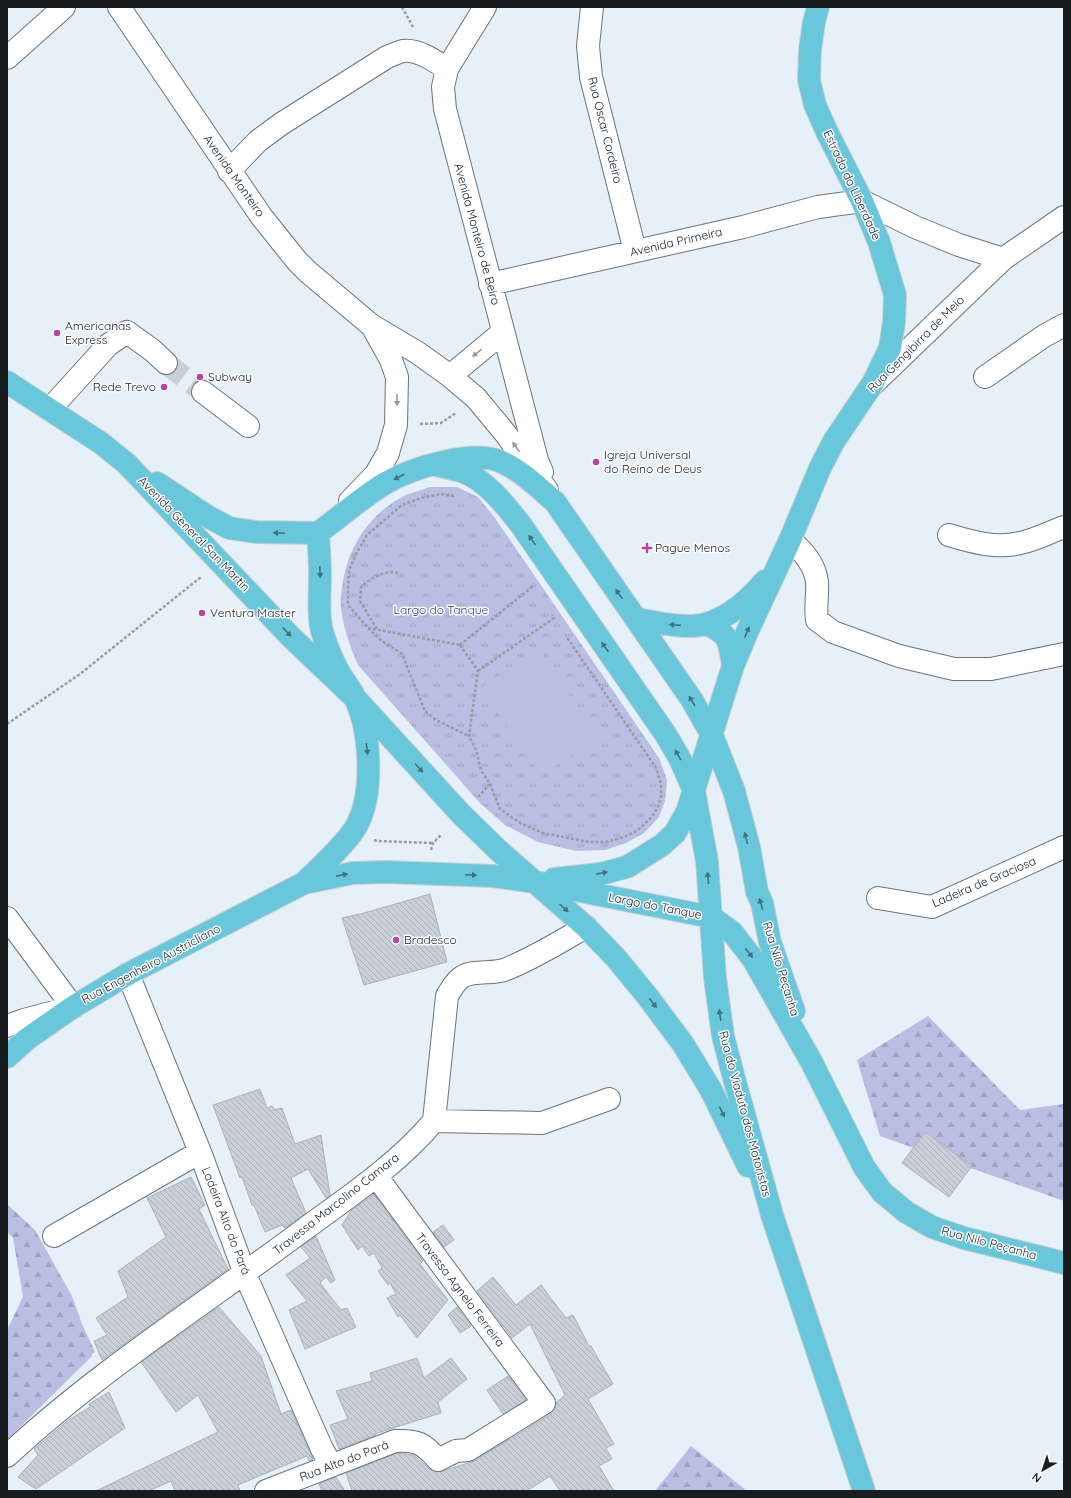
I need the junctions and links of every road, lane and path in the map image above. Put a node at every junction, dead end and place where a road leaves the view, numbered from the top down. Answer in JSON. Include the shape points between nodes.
{"nodes":[{"id":1,"x":64,"y":7,"type":"edge"},
{"id":2,"x":119,"y":7,"type":"edge"},
{"id":3,"x":485,"y":7,"type":"edge"},
{"id":4,"x":592,"y":7,"type":"edge"},
{"id":5,"x":818,"y":7,"type":"edge"},
{"id":6,"x":7,"y":58,"type":"edge"},
{"id":7,"x":448,"y":69,"type":"junction"},
{"id":8,"x":229,"y":171,"type":"junction"},
{"id":9,"x":862,"y":201,"type":"junction"},
{"id":10,"x":1064,"y":217,"type":"edge"},
{"id":11,"x":635,"y":251,"type":"junction"},
{"id":12,"x":1002,"y":259,"type":"junction"},
{"id":13,"x":490,"y":284,"type":"junction"},
{"id":14,"x":371,"y":325,"type":"junction"},
{"id":15,"x":1064,"y":325,"type":"edge"},
{"id":16,"x":503,"y":332,"type":"junction"},
{"id":17,"x":418,"y":353,"type":"junction"},
{"id":18,"x":166,"y":362,"type":"tunnel mouth"},
{"id":19,"x":450,"y":376,"type":"junction"},
{"id":20,"x":396,"y":377,"type":"junction"},
{"id":21,"x":985,"y":377,"type":"dead end"},
{"id":22,"x":7,"y":382,"type":"edge"},
{"id":23,"x":873,"y":383,"type":"junction"},
{"id":24,"x":203,"y":392,"type":"tunnel mouth"},
{"id":25,"x":476,"y":398,"type":"junction"},
{"id":26,"x":50,"y":409,"type":"junction"},
{"id":27,"x":396,"y":425,"type":"junction"},
{"id":28,"x":248,"y":426,"type":"dead end"},
{"id":29,"x":127,"y":464,"type":"junction"},
{"id":30,"x":436,"y":465,"type":"junction"},
{"id":31,"x":460,"y":496,"type":"dead end"},
{"id":32,"x":555,"y":502,"type":"junction"},
{"id":33,"x":1064,"y":527,"type":"edge"},
{"id":34,"x":318,"y":533,"type":"junction"},
{"id":35,"x":949,"y":535,"type":"dead end"},
{"id":36,"x":790,"y":540,"type":"junction"},
{"id":37,"x":220,"y":562,"type":"junction"},
{"id":38,"x":777,"y":568,"type":"junction"},
{"id":39,"x":399,"y":573,"type":"dead end"},
{"id":40,"x":537,"y":593,"type":"dead end"},
{"id":41,"x":260,"y":604,"type":"joint"},
{"id":42,"x":550,"y":612,"type":"dead end"},
{"id":43,"x":637,"y":619,"type":"junction"},
{"id":44,"x":706,"y":624,"type":"junction"},
{"id":45,"x":368,"y":628,"type":"junction"},
{"id":46,"x":377,"y":630,"type":"junction"},
{"id":47,"x":563,"y":631,"type":"dead end"},
{"id":48,"x":460,"y":645,"type":"junction"},
{"id":49,"x":1064,"y":654,"type":"edge"},
{"id":50,"x":733,"y":666,"type":"junction"},
{"id":51,"x":478,"y":671,"type":"junction"},
{"id":52,"x":355,"y":698,"type":"junction"},
{"id":53,"x":7,"y":724,"type":"edge"},
{"id":54,"x":712,"y":735,"type":"junction"},
{"id":55,"x":469,"y":736,"type":"junction"},
{"id":56,"x":694,"y":791,"type":"junction"},
{"id":57,"x":354,"y":830,"type":"junction"},
{"id":58,"x":442,"y":834,"type":"dead end"},
{"id":59,"x":1064,"y":847,"type":"edge"},
{"id":60,"x":754,"y":876,"type":"joint"},
{"id":61,"x":535,"y":882,"type":"junction"},
{"id":62,"x":304,"y":883,"type":"junction"},
{"id":63,"x":878,"y":898,"type":"dead end"},
{"id":64,"x":711,"y":917,"type":"junction"},
{"id":65,"x":7,"y":918,"type":"edge"},
{"id":66,"x":586,"y":927,"type":"junction"},
{"id":67,"x":128,"y":974,"type":"junction"},
{"id":68,"x":73,"y":1007,"type":"junction"},
{"id":69,"x":7,"y":1026,"type":"edge"},
{"id":70,"x":7,"y":1057,"type":"edge"},
{"id":71,"x":811,"y":1061,"type":"junction"},
{"id":72,"x":609,"y":1099,"type":"dead end"},
{"id":73,"x":434,"y":1121,"type":"junction"},
{"id":74,"x":200,"y":1152,"type":"junction"},
{"id":75,"x":376,"y":1176,"type":"junction"},
{"id":76,"x":772,"y":1215,"type":"junction"},
{"id":77,"x":54,"y":1236,"type":"dead end"},
{"id":78,"x":1064,"y":1263,"type":"edge"},
{"id":79,"x":245,"y":1274,"type":"junction"},
{"id":80,"x":544,"y":1403,"type":"joint"},
{"id":81,"x":7,"y":1456,"type":"edge"},
{"id":82,"x":331,"y":1465,"type":"junction"},
{"id":83,"x":266,"y":1491,"type":"edge"},
{"id":84,"x":864,"y":1491,"type":"edge"}],
"edges":[{"from":1,"to":6,"type":"street"},
{"from":2,"to":8,"type":"street","name":"Avenida Monteiro"},
{"from":3,"to":7,"type":"street","name":"Avenida Monteiro de Beiro"},
{"from":4,"to":11,"type":"street","name":"Rua Oscar Cordeiro","via":[[588,46],[591,77]]},
{"from":5,"to":9,"type":"main road","name":"Estrada da Liberdade","via":[[810,50],[809,80],[818,112]]},
{"from":7,"to":8,"type":"street","via":[[414,52],[403,51],[388,57],[281,124],[258,141]]},
{"from":7,"to":13,"type":"street","name":"Avenida Monteiro de Beiro","via":[[443,87],[445,109]]},
{"from":8,"to":14,"type":"street","name":"Avenida Monteiro","via":[[297,261]]},
{"from":9,"to":11,"type":"street","name":"Avenida Primeira","via":[[818,207]]},
{"from":9,"to":12,"type":"street","via":[[915,228]]},
{"from":9,"to":23,"type":"main road","name":"Estrada da Liberdade","via":[[879,242],[895,294],[890,348]]},
{"from":10,"to":12,"type":"street","name":"Rua Gengibirra de Meio"},
{"from":11,"to":13,"type":"street","name":"Avenida Primeira"},
{"from":12,"to":23,"type":"street","name":"Rua Gengibirra de Meio"},
{"from":13,"to":16,"type":"street","name":"Avenida Monteiro de Beiro"},
{"from":14,"to":17,"type":"street","name":"Largo do Tanque"},
{"from":14,"to":20,"type":"street","via":[[391,360]]},
{"from":15,"to":21,"type":"street"},
{"from":16,"to":19,"type":"street","one_way":true},
{"from":16,"to":32,"type":"street","name":"Largo do Tanque","via":[[537,460]]},
{"from":17,"to":19,"type":"street","name":"Largo do Tanque"},
{"from":17,"to":20,"type":"street"},
{"from":18,"to":26,"type":"street","via":[[127,332],[108,345]]},
{"from":19,"to":25,"type":"street","name":"Largo do Tanque"},
{"from":20,"to":27,"type":"street","one_way":true},
{"from":22,"to":26,"type":"main road","name":"Avenida General San Martin"},
{"from":23,"to":36,"type":"main road","name":"Rua Gengibirra de Meio","via":[[820,468]]},
{"from":24,"to":28,"type":"street"},
{"from":25,"to":27,"type":"path","via":[[441,423]]},
{"from":32,"to":25,"type":"street","name":"Largo do Tanque","one_way":true},
{"from":26,"to":29,"type":"main road","name":"Avenida General San Martin"},
{"from":27,"to":34,"type":"street","via":[[388,453],[376,474]]},
{"from":34,"to":29,"type":"main road","name":"Avenida General San Martin","one_way":true,"via":[[256,532],[229,528]]},
{"from":29,"to":37,"type":"main road","name":"Avenida General San Martin"},
{"from":30,"to":32,"type":"main road","name":"Largo do Tanque","via":[[478,457],[503,462],[525,476]]},
{"from":30,"to":34,"type":"main road","name":"Largo do Tanque","one_way":true,"via":[[405,473],[384,484]]},
{"from":56,"to":30,"type":"main road","name":"Largo do Tanque","one_way":true,"via":[[666,735],[502,501],[482,483],[465,473]]},
{"from":31,"to":45,"type":"path","via":[[441,494],[402,505],[367,535],[349,570],[348,605]]},
{"from":43,"to":32,"type":"main road","name":"Largo do Tanque","one_way":true},
{"from":33,"to":35,"type":"street","via":[[1020,543],[997,545],[977,543]]},
{"from":34,"to":52,"type":"main road","one_way":true,"via":[[321,627],[338,672]]},
{"from":36,"to":38,"type":"main road","name":"Rua Gengibirra de Meio"},
{"from":36,"to":49,"type":"street","via":[[803,551],[817,581],[817,620],[833,632],[899,656],[954,669],[991,669]]},
{"from":37,"to":41,"type":"main road","name":"Avenida General San Martin"},
{"from":37,"to":53,"type":"path","via":[[80,674]]},
{"from":38,"to":44,"type":"main road","name":"Rua Gengibirra de Meio","via":[[747,600],[722,617]]},
{"from":50,"to":38,"type":"main road","name":"Rua Gengibirra de Meio","one_way":true},
{"from":39,"to":46,"type":"path","via":[[384,573],[361,587],[360,601]]},
{"from":40,"to":48,"type":"path","via":[[532,587]]},
{"from":41,"to":52,"type":"main road","name":"Largo do Tanque","one_way":true},
{"from":42,"to":51,"type":"path","via":[[554,618]]},
{"from":44,"to":43,"type":"main road","name":"Rua Gengibirra de Meio","one_way":true,"via":[[669,625]]},
{"from":54,"to":43,"type":"main road","name":"Largo do Tanque","one_way":true,"via":[[692,700]]},
{"from":44,"to":50,"type":"main road","via":[[719,630],[726,637]]},
{"from":45,"to":46,"type":"path"},
{"from":45,"to":55,"type":"path","via":[[402,654],[426,711],[436,720]]},
{"from":46,"to":48,"type":"path"},
{"from":47,"to":55,"type":"path","via":[[656,768],[662,784],[661,796],[658,807],[650,818],[638,830],[607,842],[565,838],[543,833],[520,823],[500,808],[481,770]]},
{"from":48,"to":51,"type":"path"},
{"from":50,"to":54,"type":"main road","name":"Rua Gengibirra de Meio"},
{"from":51,"to":55,"type":"path"},
{"from":52,"to":57,"type":"main road","name":"Rua Engenheiro Austricliano","one_way":true,"via":[[365,729],[368,788],[363,812]]},
{"from":52,"to":61,"type":"main road","name":"Largo do Tanque","one_way":true,"via":[[460,814]]},
{"from":54,"to":56,"type":"main road","name":"Rua Gengibirra de Meio"},
{"from":60,"to":54,"type":"main road","name":"Largo do Tanque","one_way":true,"via":[[734,791]]},
{"from":61,"to":56,"type":"main road","name":"Rua Gengibirra de Meio","one_way":true,"via":[[600,874],[627,867],[662,845],[675,832],[687,812]]},
{"from":64,"to":56,"type":"main road","name":"Largo do Tanque","one_way":true,"via":[[707,861]]},
{"from":57,"to":58,"type":"path","via":[[377,841],[433,843]]},
{"from":57,"to":62,"type":"main road","name":"Rua Engenheiro Austricliano"},
{"from":59,"to":63,"type":"street","name":"Ladeira de Graciosa","via":[[932,907]]},
{"from":71,"to":60,"type":"main road","name":"Rua Nilo Peçanha","one_way":true,"via":[[770,942]]},
{"from":62,"to":61,"type":"main road","name":"Rua Engenheiro Austricliano","one_way":true,"via":[[353,873],[386,872],[493,876]]},
{"from":61,"to":64,"type":"main road","name":"Largo do Tanque"},
{"from":61,"to":66,"type":"main road","name":"Rua do Viaduto dos Motoristas","one_way":true},
{"from":62,"to":67,"type":"main road","name":"Rua Engenheiro Austricliano"},
{"from":64,"to":71,"type":"main road","name":"Rua Nilo Peçanha","one_way":true,"via":[[732,932],[753,959]]},
{"from":76,"to":64,"type":"main road","name":"Rua do Viaduto dos Motoristas","one_way":true,"via":[[723,1036],[715,978]]},
{"from":65,"to":68,"type":"street"},
{"from":66,"to":73,"type":"street","via":[[524,961],[502,970],[462,976],[453,985],[447,996]]},
{"from":66,"to":76,"type":"main road","name":"Rua do Viaduto dos Motoristas","one_way":true,"via":[[639,985],[683,1044],[711,1090]]},
{"from":67,"to":68,"type":"main road","name":"Rua Engenheiro Austricliano"},
{"from":67,"to":74,"type":"street","name":"Ladeira Alto do Pará"},
{"from":68,"to":69,"type":"street"},
{"from":68,"to":70,"type":"main road","name":"Rua Engenheiro Austricliano","via":[[26,1039]]},
{"from":71,"to":78,"type":"main road","name":"Rua Nilo Peçanha","via":[[864,1167],[882,1192],[906,1212],[932,1227],[964,1238]]},
{"from":72,"to":73,"type":"street","via":[[542,1123]]},
{"from":73,"to":75,"type":"street","name":"Travessa Marcolino Camara"},
{"from":74,"to":77,"type":"street"},
{"from":74,"to":79,"type":"street","name":"Ladeira Alto do Pará"},
{"from":75,"to":79,"type":"street","name":"Travessa Marcolino Camara"},
{"from":75,"to":80,"type":"street","name":"Travessa Agnelo Ferreira"},
{"from":76,"to":84,"type":"main road","name":"Rua do Viaduto dos Motoristas"},
{"from":79,"to":81,"type":"street","name":"Travessa Marcolino Camara","via":[[71,1400]]},
{"from":79,"to":82,"type":"street","name":"Ladeira Alto do Pará"},
{"from":80,"to":82,"type":"street","name":"Rua Alto do Pará","via":[[468,1450],[456,1451],[438,1460],[419,1443],[408,1440],[395,1441]]},
{"from":82,"to":83,"type":"street","name":"Rua Alto do Pará"}]}
